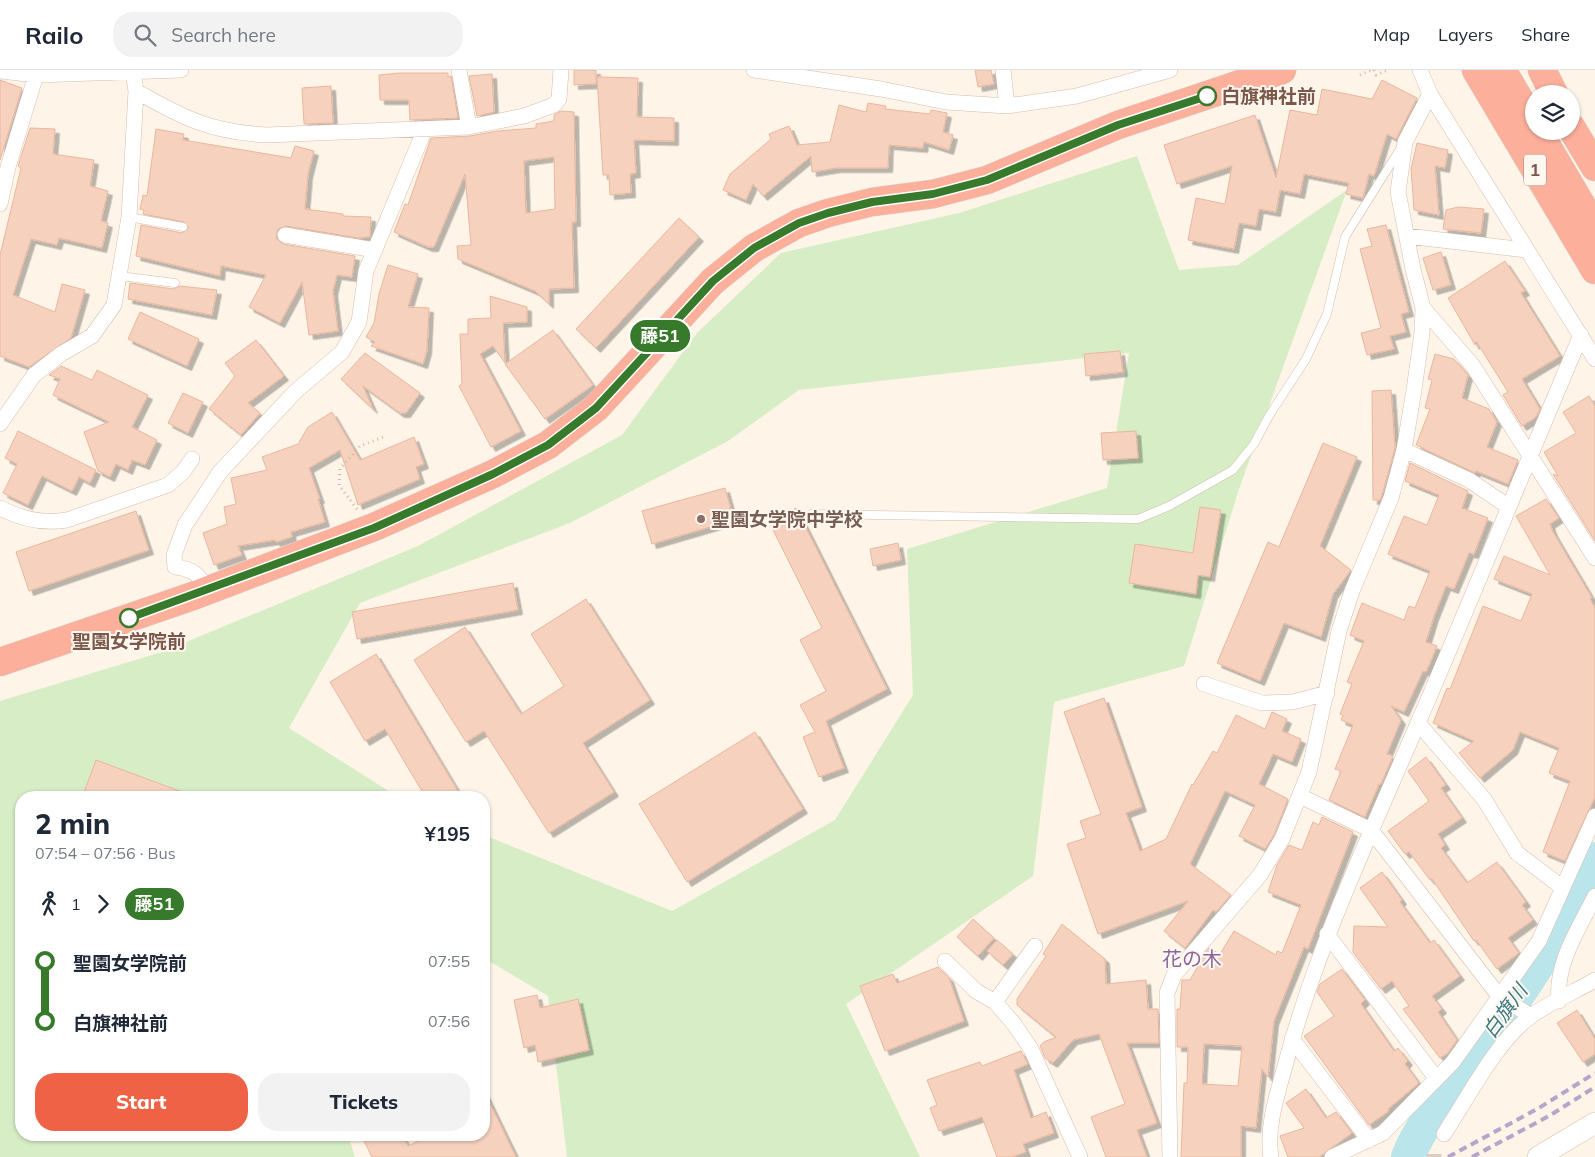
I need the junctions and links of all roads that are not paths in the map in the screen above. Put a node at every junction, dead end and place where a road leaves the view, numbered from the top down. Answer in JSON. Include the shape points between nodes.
{"nodes":[{"id":1,"x":181,"y":70,"type":"edge"},
{"id":2,"x":459,"y":70,"type":"edge"},
{"id":3,"x":561,"y":70,"type":"edge"},
{"id":4,"x":754,"y":70,"type":"edge"},
{"id":5,"x":1003,"y":70,"type":"edge"},
{"id":6,"x":1170,"y":70,"type":"edge"},
{"id":7,"x":1282,"y":70,"type":"edge"},
{"id":8,"x":1420,"y":70,"type":"edge"},
{"id":9,"x":1476,"y":70,"type":"edge"},
{"id":10,"x":1502,"y":70,"type":"edge"},
{"id":11,"x":1542,"y":70,"type":"edge"},
{"id":12,"x":0,"y":71,"type":"edge"},
{"id":13,"x":82,"y":72,"type":"edge"},
{"id":14,"x":134,"y":73,"type":"junction"},
{"id":15,"x":36,"y":76,"type":"junction"},
{"id":16,"x":1550,"y":85,"type":"edge"},
{"id":17,"x":136,"y":91,"type":"junction"},
{"id":18,"x":1430,"y":94,"type":"junction"},
{"id":19,"x":1007,"y":106,"type":"junction"},
{"id":20,"x":1525,"y":109,"type":"edge"},
{"id":21,"x":469,"y":127,"type":"junction"},
{"id":22,"x":425,"y":129,"type":"junction"},
{"id":23,"x":1543,"y":140,"type":"edge"},
{"id":24,"x":1579,"y":140,"type":"edge"},
{"id":25,"x":1405,"y":142,"type":"junction"},
{"id":26,"x":1595,"y":167,"type":"edge"},
{"id":27,"x":0,"y":204,"type":"edge"},
{"id":28,"x":129,"y":217,"type":"junction"},
{"id":29,"x":183,"y":227,"type":"dead end"},
{"id":30,"x":1595,"y":228,"type":"edge"},
{"id":31,"x":285,"y":235,"type":"dead end"},
{"id":32,"x":1407,"y":236,"type":"junction"},
{"id":33,"x":374,"y":250,"type":"junction"},
{"id":34,"x":1526,"y":250,"type":"junction"},
{"id":35,"x":1595,"y":270,"type":"edge"},
{"id":36,"x":120,"y":276,"type":"junction"},
{"id":37,"x":175,"y":283,"type":"dead end"},
{"id":38,"x":1423,"y":308,"type":"junction"},
{"id":39,"x":1582,"y":335,"type":"junction"},
{"id":40,"x":1595,"y":359,"type":"edge"},
{"id":41,"x":0,"y":424,"type":"edge"},
{"id":42,"x":1404,"y":450,"type":"junction"},
{"id":43,"x":1531,"y":456,"type":"junction"},
{"id":44,"x":192,"y":459,"type":"dead end"},
{"id":45,"x":1509,"y":507,"type":"junction"},
{"id":46,"x":0,"y":508,"type":"edge"},
{"id":47,"x":811,"y":514,"type":"dead end"},
{"id":48,"x":1595,"y":558,"type":"edge"},
{"id":49,"x":208,"y":590,"type":"junction"},
{"id":50,"x":0,"y":662,"type":"edge"},
{"id":51,"x":1204,"y":684,"type":"dead end"},
{"id":52,"x":1327,"y":692,"type":"junction"},
{"id":53,"x":1418,"y":723,"type":"junction"},
{"id":54,"x":1300,"y":796,"type":"junction"},
{"id":55,"x":1595,"y":816,"type":"edge"},
{"id":56,"x":1372,"y":830,"type":"junction"},
{"id":57,"x":1563,"y":888,"type":"junction"},
{"id":58,"x":1595,"y":896,"type":"edge"},
{"id":59,"x":1327,"y":934,"type":"junction"},
{"id":60,"x":1035,"y":946,"type":"dead end"},
{"id":61,"x":945,"y":961,"type":"dead end"},
{"id":62,"x":1595,"y":980,"type":"edge"},
{"id":63,"x":1500,"y":996,"type":"junction"},
{"id":64,"x":1559,"y":1001,"type":"junction"},
{"id":65,"x":995,"y":1002,"type":"junction"},
{"id":66,"x":1531,"y":1016,"type":"junction"},
{"id":67,"x":1292,"y":1039,"type":"junction"},
{"id":68,"x":1436,"y":1078,"type":"junction"},
{"id":69,"x":1595,"y":1122,"type":"edge"},
{"id":70,"x":1444,"y":1134,"type":"dead end"},
{"id":71,"x":1369,"y":1140,"type":"junction"},
{"id":72,"x":1080,"y":1157,"type":"edge"},
{"id":73,"x":1170,"y":1157,"type":"edge"},
{"id":74,"x":1270,"y":1157,"type":"edge"},
{"id":75,"x":1332,"y":1157,"type":"edge"},
{"id":76,"x":1538,"y":1157,"type":"edge"}],
"edges":[{"from":1,"to":14,"type":"street"},
{"from":2,"to":21,"type":"street"},
{"from":3,"to":21,"type":"street","via":[[562,90],[554,106],[524,116]]},
{"from":4,"to":19,"type":"street","via":[[956,104]]},
{"from":5,"to":19,"type":"street"},
{"from":6,"to":19,"type":"street","via":[[1077,96]]},
{"from":7,"to":49,"type":"highway","via":[[1118,125],[987,180],[933,194],[872,202],[799,223],[754,248],[713,281],[596,408],[548,445],[374,528]]},
{"from":8,"to":18,"type":"street"},
{"from":9,"to":35,"type":"highway","number":"1"},
{"from":10,"to":20,"type":"highway"},
{"from":11,"to":16,"type":"highway"},
{"from":12,"to":15,"type":"street"},
{"from":13,"to":14,"type":"street"},
{"from":13,"to":15,"type":"street"},
{"from":14,"to":17,"type":"street"},
{"from":15,"to":27,"type":"street"},
{"from":17,"to":22,"type":"street","via":[[199,124],[235,134]]},
{"from":17,"to":28,"type":"street"},
{"from":18,"to":25,"type":"street"},
{"from":18,"to":34,"type":"street"},
{"from":21,"to":22,"type":"street"},
{"from":22,"to":33,"type":"street"},
{"from":23,"to":30,"type":"highway","number":"1"},
{"from":24,"to":26,"type":"highway"},
{"from":25,"to":32,"type":"street","via":[[1398,192]]},
{"from":25,"to":47,"type":"lane","via":[[1345,237],[1327,314],[1306,359],[1254,444],[1233,470],[1170,506],[1138,519]]},
{"from":28,"to":29,"type":"lane"},
{"from":28,"to":36,"type":"street"},
{"from":31,"to":33,"type":"street"},
{"from":32,"to":34,"type":"street"},
{"from":32,"to":38,"type":"street"},
{"from":33,"to":49,"type":"street","via":[[366,271],[359,322],[342,352],[296,391],[220,472],[185,525],[174,555],[175,567],[197,573]]},
{"from":34,"to":39,"type":"street"},
{"from":36,"to":37,"type":"lane"},
{"from":36,"to":41,"type":"street","via":[[114,305],[92,336],[60,354],[34,376]]},
{"from":38,"to":42,"type":"street"},
{"from":38,"to":43,"type":"street","via":[[1473,366]]},
{"from":39,"to":40,"type":"street"},
{"from":39,"to":43,"type":"street"},
{"from":42,"to":45,"type":"street","via":[[1469,480]]},
{"from":42,"to":52,"type":"street","via":[[1391,498],[1339,631]]},
{"from":43,"to":45,"type":"street"},
{"from":43,"to":48,"type":"street"},
{"from":44,"to":46,"type":"street","via":[[168,485],[67,520],[27,519]]},
{"from":45,"to":53,"type":"street"},
{"from":49,"to":50,"type":"highway"},
{"from":51,"to":52,"type":"street","via":[[1262,703],[1293,702]]},
{"from":52,"to":54,"type":"street"},
{"from":53,"to":56,"type":"street"},
{"from":53,"to":57,"type":"street","via":[[1484,799],[1517,853]]},
{"from":54,"to":56,"type":"street"},
{"from":54,"to":73,"type":"street","via":[[1282,839],[1260,875],[1195,949],[1174,976],[1167,992]]},
{"from":55,"to":57,"type":"street"},
{"from":56,"to":59,"type":"street"},
{"from":56,"to":63,"type":"street"},
{"from":57,"to":63,"type":"street","via":[[1539,941]]},
{"from":58,"to":64,"type":"street","via":[[1561,965],[1557,984]]},
{"from":59,"to":67,"type":"street"},
{"from":59,"to":68,"type":"street"},
{"from":60,"to":65,"type":"street"},
{"from":61,"to":65,"type":"street","via":[[976,991]]},
{"from":62,"to":64,"type":"street"},
{"from":63,"to":66,"type":"street"},
{"from":63,"to":68,"type":"street","via":[[1453,1062]]},
{"from":64,"to":66,"type":"street"},
{"from":65,"to":72,"type":"street","via":[[1031,1049]]},
{"from":66,"to":70,"type":"street","via":[[1495,1056]]},
{"from":67,"to":71,"type":"street"},
{"from":67,"to":74,"type":"street","via":[[1271,1124]]},
{"from":68,"to":71,"type":"street","via":[[1393,1125]]},
{"from":69,"to":76,"type":"street"},
{"from":71,"to":75,"type":"street"}]}
